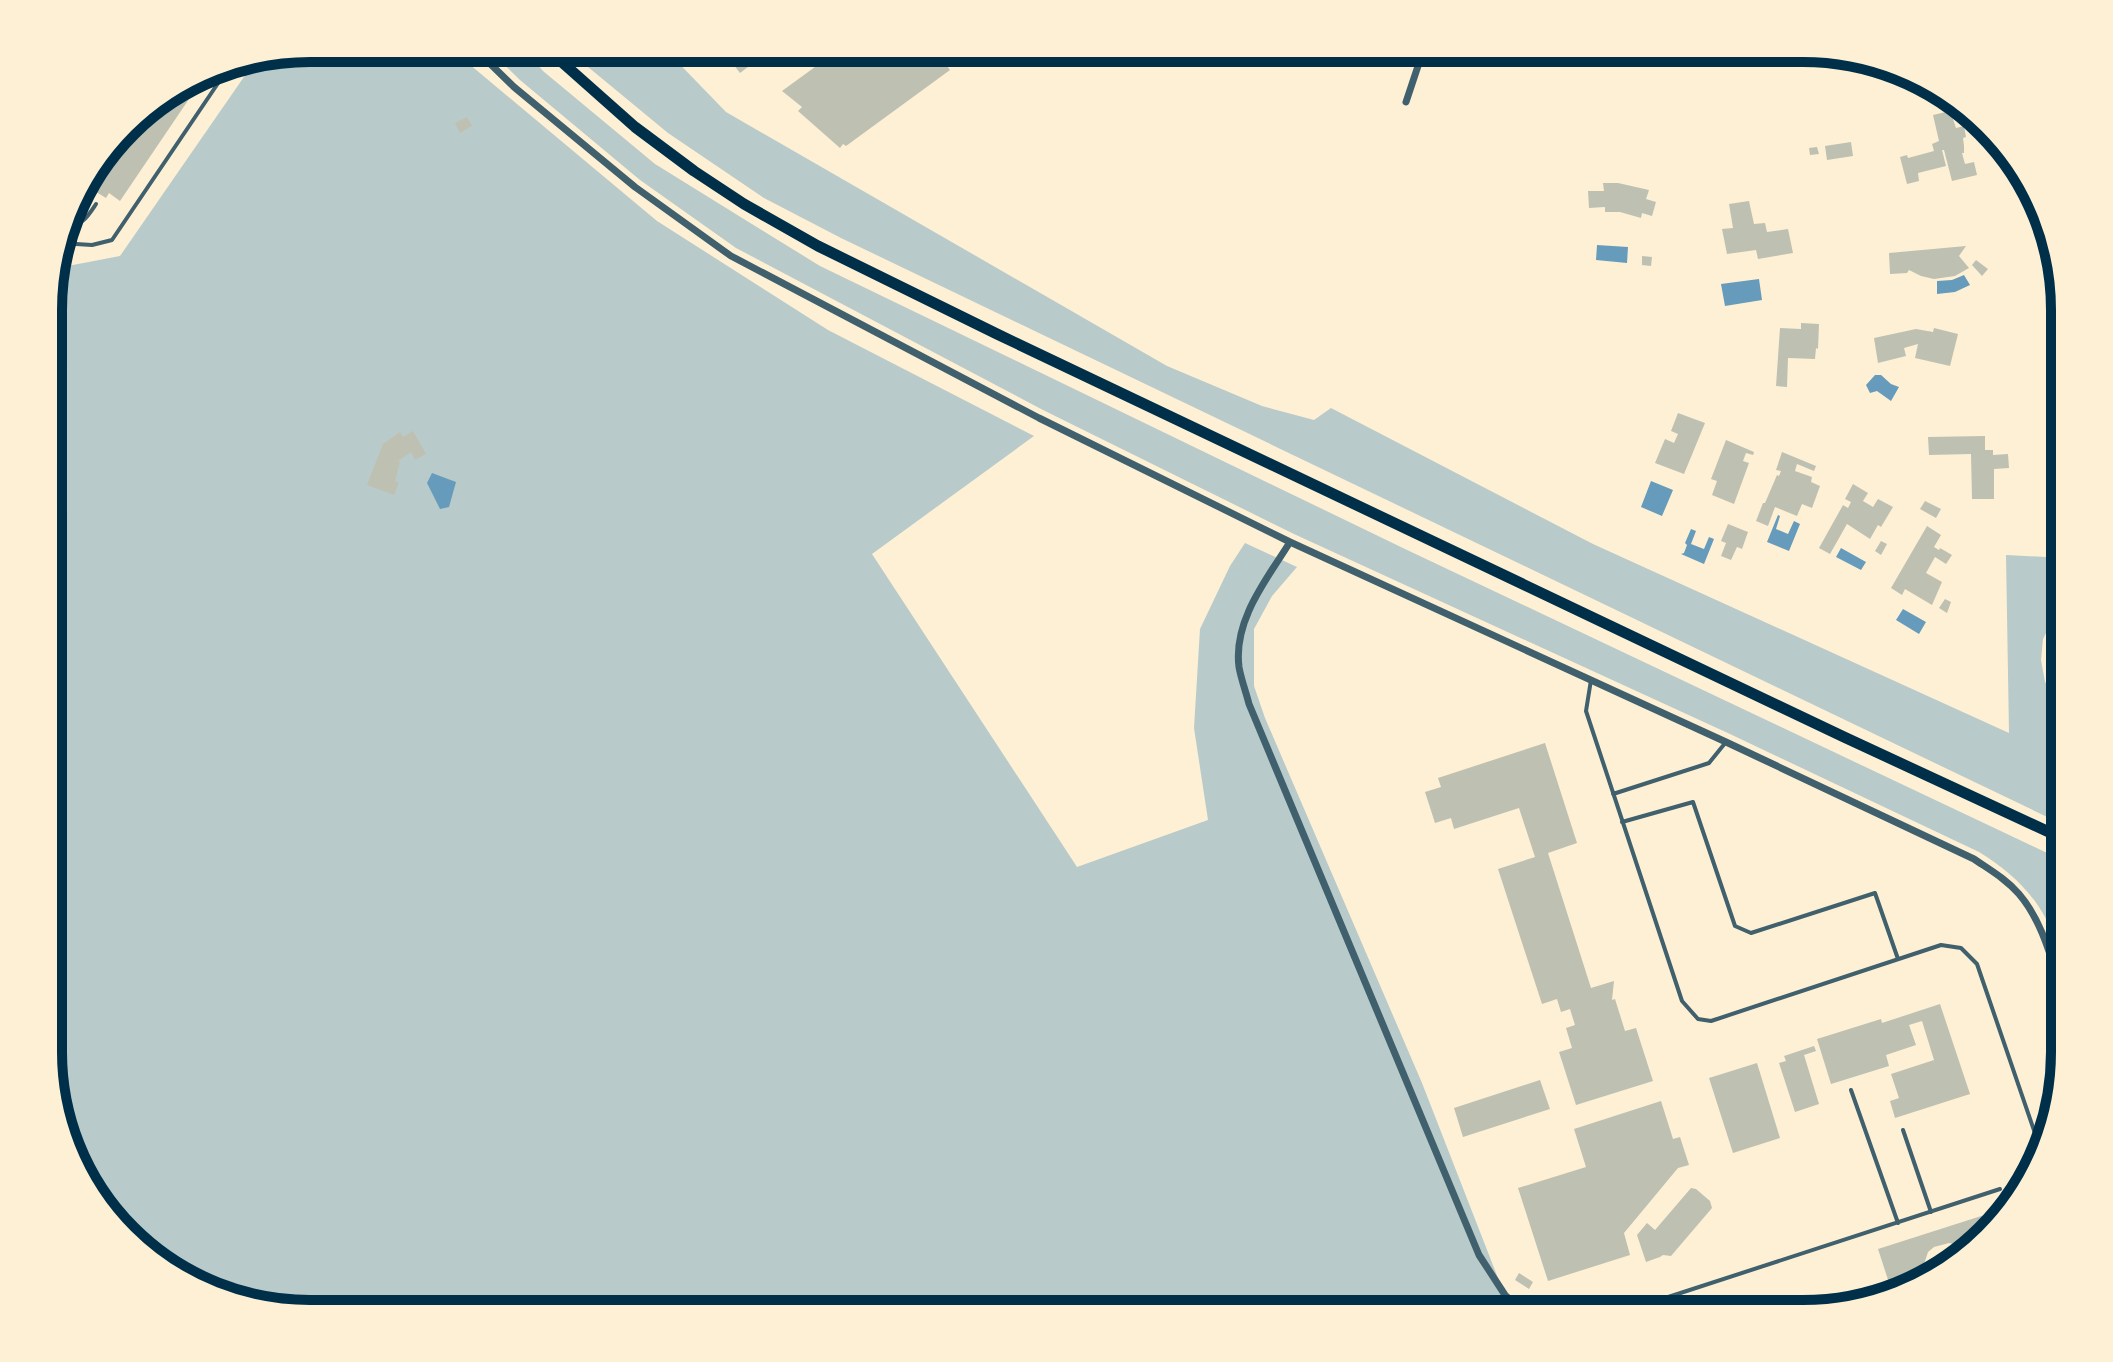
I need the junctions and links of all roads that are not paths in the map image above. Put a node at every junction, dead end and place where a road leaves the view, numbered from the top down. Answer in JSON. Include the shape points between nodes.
{"nodes":[{"id":1,"x":1419,"y":62,"type":"edge"},
{"id":2,"x":489,"y":63,"type":"edge"},
{"id":3,"x":563,"y":63,"type":"edge"},
{"id":4,"x":221,"y":79,"type":"edge"},
{"id":5,"x":1406,"y":102,"type":"dead end"},
{"id":6,"x":96,"y":204,"type":"dead end"},
{"id":7,"x":78,"y":223,"type":"edge"},
{"id":8,"x":71,"y":244,"type":"edge"},
{"id":9,"x":1290,"y":542,"type":"junction"},
{"id":10,"x":1591,"y":680,"type":"junction"},
{"id":11,"x":1726,"y":742,"type":"junction"},
{"id":12,"x":1613,"y":794,"type":"junction"},
{"id":13,"x":1622,"y":822,"type":"junction"},
{"id":14,"x":2050,"y":833,"type":"edge"},
{"id":15,"x":2050,"y":957,"type":"edge"},
{"id":16,"x":1898,"y":959,"type":"junction"},
{"id":17,"x":1851,"y":1090,"type":"dead end"},
{"id":18,"x":1903,"y":1130,"type":"dead end"},
{"id":19,"x":2036,"y":1136,"type":"edge"},
{"id":20,"x":2000,"y":1189,"type":"dead end"},
{"id":21,"x":1931,"y":1212,"type":"junction"},
{"id":22,"x":1898,"y":1223,"type":"junction"},
{"id":23,"x":1510,"y":1299,"type":"edge"},
{"id":24,"x":1662,"y":1299,"type":"edge"}],
"edges":[{"from":1,"to":5,"type":"street"},
{"from":2,"to":9,"type":"street","via":[[635,187],[731,256]]},
{"from":3,"to":14,"type":"main road","via":[[694,171],[818,246]]},
{"from":4,"to":8,"type":"lane","via":[[112,240]]},
{"from":6,"to":7,"type":"lane"},
{"from":9,"to":10,"type":"street"},
{"from":9,"to":23,"type":"street","via":[[1251,605],[1241,636],[1239,667],[1249,704],[1479,1255]]},
{"from":10,"to":11,"type":"street"},
{"from":10,"to":12,"type":"lane","via":[[1586,711]]},
{"from":11,"to":12,"type":"lane","via":[[1709,763]]},
{"from":11,"to":15,"type":"street","via":[[1974,859],[2020,895],[2038,923]]},
{"from":12,"to":13,"type":"lane"},
{"from":13,"to":16,"type":"lane","via":[[1693,802],[1735,926],[1751,933],[1875,893]]},
{"from":13,"to":16,"type":"lane","via":[[1682,1001],[1698,1019],[1711,1021]]},
{"from":16,"to":19,"type":"lane","via":[[1941,945],[1961,948],[1977,964]]},
{"from":17,"to":22,"type":"lane"},
{"from":18,"to":21,"type":"lane"},
{"from":20,"to":21,"type":"lane"},
{"from":21,"to":22,"type":"lane"},
{"from":22,"to":24,"type":"lane"}]}
